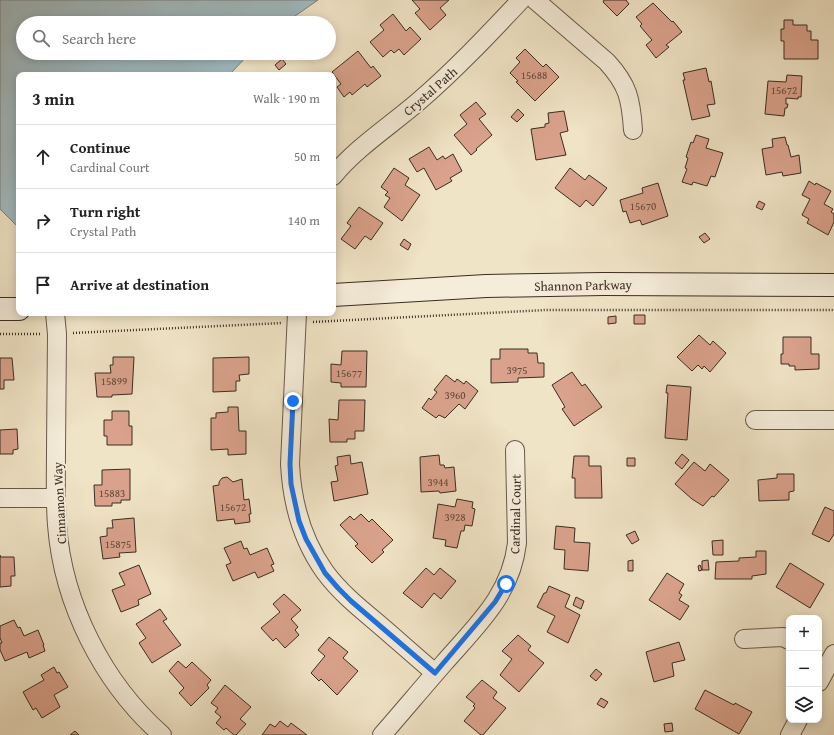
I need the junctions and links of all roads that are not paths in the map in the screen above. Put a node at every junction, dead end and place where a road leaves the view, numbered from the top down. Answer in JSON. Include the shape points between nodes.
{"nodes":[{"id":1,"x":521,"y":0,"type":"edge"},
{"id":2,"x":535,"y":0,"type":"edge"},
{"id":3,"x":633,"y":130,"type":"dead end"},
{"id":4,"x":336,"y":173,"type":"edge"},
{"id":5,"x":834,"y":285,"type":"edge"},
{"id":6,"x":336,"y":295,"type":"edge"},
{"id":7,"x":0,"y":309,"type":"edge"},
{"id":8,"x":16,"y":309,"type":"edge"},
{"id":9,"x":56,"y":316,"type":"edge"},
{"id":10,"x":297,"y":318,"type":"edge"},
{"id":11,"x":755,"y":420,"type":"dead end"},
{"id":12,"x":834,"y":420,"type":"edge"},
{"id":13,"x":515,"y":450,"type":"dead end"},
{"id":14,"x":0,"y":498,"type":"edge"},
{"id":15,"x":56,"y":498,"type":"junction"},
{"id":16,"x":786,"y":638,"type":"edge"},
{"id":17,"x":744,"y":639,"type":"dead end"},
{"id":18,"x":829,"y":660,"type":"edge"},
{"id":19,"x":435,"y":673,"type":"junction"},
{"id":20,"x":822,"y":675,"type":"edge"},
{"id":21,"x":796,"y":723,"type":"edge"},
{"id":22,"x":162,"y":735,"type":"edge"},
{"id":23,"x":382,"y":735,"type":"edge"},
{"id":24,"x":790,"y":735,"type":"edge"}],
"edges":[{"from":1,"to":4,"type":"street","name":"Crystal Path","via":[[456,68],[354,154]]},
{"from":2,"to":3,"type":"street","via":[[616,72],[630,98]]},
{"from":5,"to":6,"type":"street","name":"Shannon Parkway","via":[[486,286]]},
{"from":7,"to":8,"type":"street"},
{"from":9,"to":15,"type":"street","name":"Cinnamon Way"},
{"from":10,"to":19,"type":"street","via":[[290,464],[294,503],[299,521],[325,573],[338,588]]},
{"from":11,"to":12,"type":"street"},
{"from":13,"to":19,"type":"street","name":"Cardinal Court","via":[[517,543],[510,574],[495,602]]},
{"from":14,"to":15,"type":"street"},
{"from":15,"to":22,"type":"street","name":"Cinnamon Way","via":[[57,526],[65,570],[87,634],[108,673]]},
{"from":16,"to":17,"type":"street"},
{"from":18,"to":20,"type":"street"},
{"from":19,"to":23,"type":"street","name":"Cardinal Court"},
{"from":21,"to":24,"type":"street"}]}
